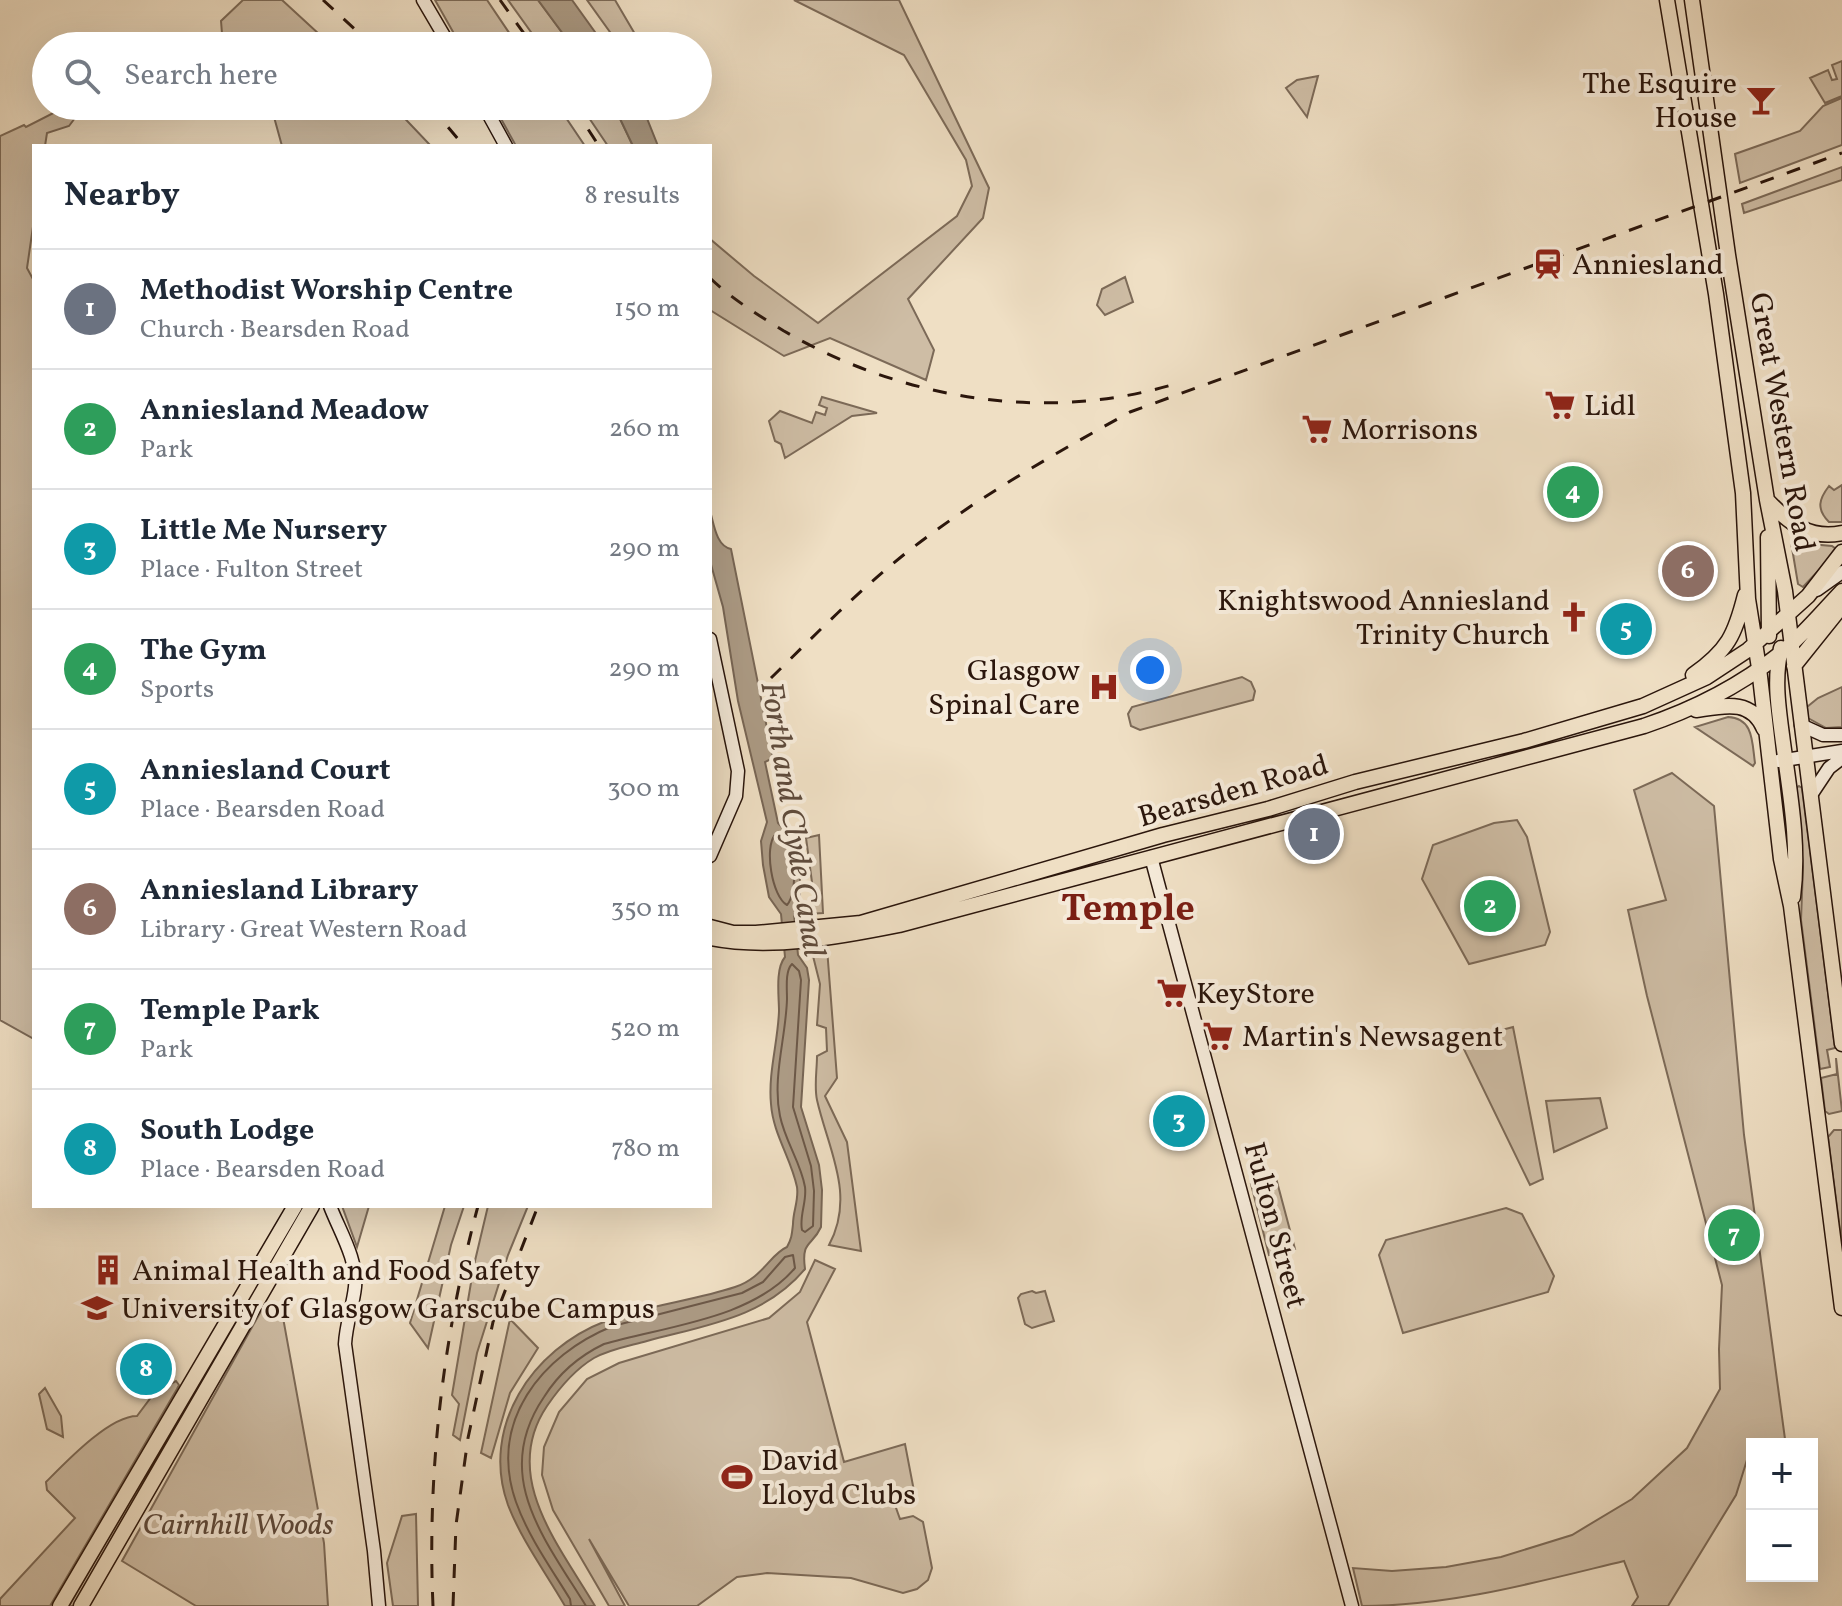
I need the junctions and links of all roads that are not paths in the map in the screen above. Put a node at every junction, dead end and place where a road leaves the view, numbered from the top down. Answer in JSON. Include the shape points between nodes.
{"nodes":[{"id":1,"x":423,"y":0,"type":"edge"},
{"id":2,"x":1667,"y":0,"type":"edge"},
{"id":3,"x":1692,"y":0,"type":"edge"},
{"id":4,"x":442,"y":32,"type":"edge"},
{"id":5,"x":492,"y":120,"type":"edge"},
{"id":6,"x":505,"y":144,"type":"edge"},
{"id":7,"x":1767,"y":500,"type":"junction"},
{"id":8,"x":1842,"y":533,"type":"edge"},
{"id":9,"x":1842,"y":552,"type":"edge"},
{"id":10,"x":1842,"y":572,"type":"edge"},
{"id":11,"x":1747,"y":582,"type":"junction"},
{"id":12,"x":1842,"y":591,"type":"edge"},
{"id":13,"x":1808,"y":596,"type":"junction"},
{"id":14,"x":1842,"y":606,"type":"edge"},
{"id":15,"x":1789,"y":616,"type":"junction"},
{"id":16,"x":1769,"y":632,"type":"junction"},
{"id":17,"x":1756,"y":643,"type":"junction"},
{"id":18,"x":1791,"y":643,"type":"junction"},
{"id":19,"x":712,"y":648,"type":"edge"},
{"id":20,"x":1779,"y":654,"type":"junction"},
{"id":21,"x":1794,"y":666,"type":"junction"},
{"id":22,"x":1759,"y":668,"type":"junction"},
{"id":23,"x":1657,"y":701,"type":"junction"},
{"id":24,"x":1681,"y":713,"type":"junction"},
{"id":25,"x":1801,"y":725,"type":"junction"},
{"id":26,"x":1765,"y":733,"type":"junction"},
{"id":27,"x":1842,"y":735,"type":"edge"},
{"id":28,"x":1842,"y":751,"type":"edge"},
{"id":29,"x":1806,"y":756,"type":"junction"},
{"id":30,"x":1842,"y":758,"type":"edge"},
{"id":31,"x":1785,"y":760,"type":"junction"},
{"id":32,"x":1769,"y":762,"type":"junction"},
{"id":33,"x":1811,"y":795,"type":"junction"},
{"id":34,"x":1147,"y":840,"type":"junction"},
{"id":35,"x":712,"y":852,"type":"edge"},
{"id":36,"x":1151,"y":857,"type":"junction"},
{"id":37,"x":1791,"y":906,"type":"junction"},
{"id":38,"x":712,"y":928,"type":"edge"},
{"id":39,"x":813,"y":933,"type":"junction"},
{"id":40,"x":780,"y":937,"type":"junction"},
{"id":41,"x":712,"y":938,"type":"edge"},
{"id":42,"x":1842,"y":1044,"type":"edge"},
{"id":43,"x":294,"y":1208,"type":"edge"},
{"id":44,"x":311,"y":1208,"type":"edge"},
{"id":45,"x":331,"y":1208,"type":"edge"},
{"id":46,"x":1842,"y":1308,"type":"edge"},
{"id":47,"x":60,"y":1606,"type":"edge"},
{"id":48,"x":81,"y":1606,"type":"edge"},
{"id":49,"x":379,"y":1606,"type":"edge"},
{"id":50,"x":1352,"y":1606,"type":"edge"}],
"edges":[{"from":1,"to":4,"type":"street"},
{"from":2,"to":11,"type":"main road","name":"Great Western Road","via":[[1716,294],[1746,515]]},
{"from":3,"to":7,"type":"main road","name":"Great Western Road"},
{"from":5,"to":6,"type":"street"},
{"from":7,"to":8,"type":"main road","via":[[1801,529]]},
{"from":7,"to":15,"type":"main road","name":"Great Western Road"},
{"from":7,"to":16,"type":"main road"},
{"from":9,"to":13,"type":"main road","name":"Bearsden Road"},
{"from":10,"to":13,"type":"street"},
{"from":11,"to":17,"type":"main road","name":"Great Western Road"},
{"from":11,"to":23,"type":"main road","via":[[1734,631],[1722,653]]},
{"from":12,"to":18,"type":"main road","name":"Bearsden Road"},
{"from":13,"to":15,"type":"main road","name":"Bearsden Road"},
{"from":14,"to":21,"type":"main road"},
{"from":15,"to":16,"type":"main road","name":"Bearsden Road"},
{"from":15,"to":18,"type":"main road","name":"Great Western Road"},
{"from":15,"to":20,"type":"main road"},
{"from":16,"to":17,"type":"main road","name":"Bearsden Road"},
{"from":16,"to":22,"type":"main road"},
{"from":17,"to":22,"type":"main road","name":"Great Western Road"},
{"from":17,"to":23,"type":"main road","name":"Bearsden Road","via":[[1707,677]]},
{"from":18,"to":20,"type":"main road","name":"Bearsden Road"},
{"from":18,"to":21,"type":"main road","name":"Great Western Road"},
{"from":19,"to":35,"type":"street","via":[[738,785]]},
{"from":20,"to":22,"type":"main road","name":"Bearsden Road"},
{"from":20,"to":31,"type":"main road","via":[[1776,694]]},
{"from":21,"to":25,"type":"main road","name":"Great Western Road"},
{"from":22,"to":24,"type":"main road","name":"Bearsden Road"},
{"from":22,"to":26,"type":"main road","name":"Great Western Road"},
{"from":23,"to":34,"type":"main road","name":"Bearsden Road"},
{"from":24,"to":26,"type":"main road","via":[[1740,706],[1759,718]]},
{"from":24,"to":36,"type":"main road","name":"Bearsden Road"},
{"from":25,"to":27,"type":"street","via":[[1823,735]]},
{"from":25,"to":29,"type":"main road","name":"Great Western Road"},
{"from":26,"to":32,"type":"main road","name":"Great Western Road"},
{"from":28,"to":29,"type":"street"},
{"from":29,"to":31,"type":"street"},
{"from":29,"to":33,"type":"main road","name":"Great Western Road"},
{"from":30,"to":33,"type":"street"},
{"from":31,"to":32,"type":"street"},
{"from":31,"to":37,"type":"main road","via":[[1796,852]]},
{"from":32,"to":37,"type":"main road","name":"Great Western Road"},
{"from":33,"to":42,"type":"main road","name":"Great Western Road"},
{"from":34,"to":36,"type":"main road"},
{"from":34,"to":39,"type":"main road","name":"Bearsden Road"},
{"from":36,"to":39,"type":"main road","name":"Bearsden Road","via":[[899,925]]},
{"from":36,"to":50,"type":"street","name":"Fulton Street"},
{"from":37,"to":46,"type":"main road","name":"Great Western Road"},
{"from":38,"to":40,"type":"main road","name":"Bearsden Road"},
{"from":39,"to":40,"type":"main road","name":"Bearsden Road"},
{"from":40,"to":41,"type":"main road","name":"Bearsden Road","via":[[744,943]]},
{"from":43,"to":47,"type":"main road"},
{"from":44,"to":48,"type":"main road"},
{"from":45,"to":49,"type":"street","via":[[355,1285],[345,1344]]}]}
